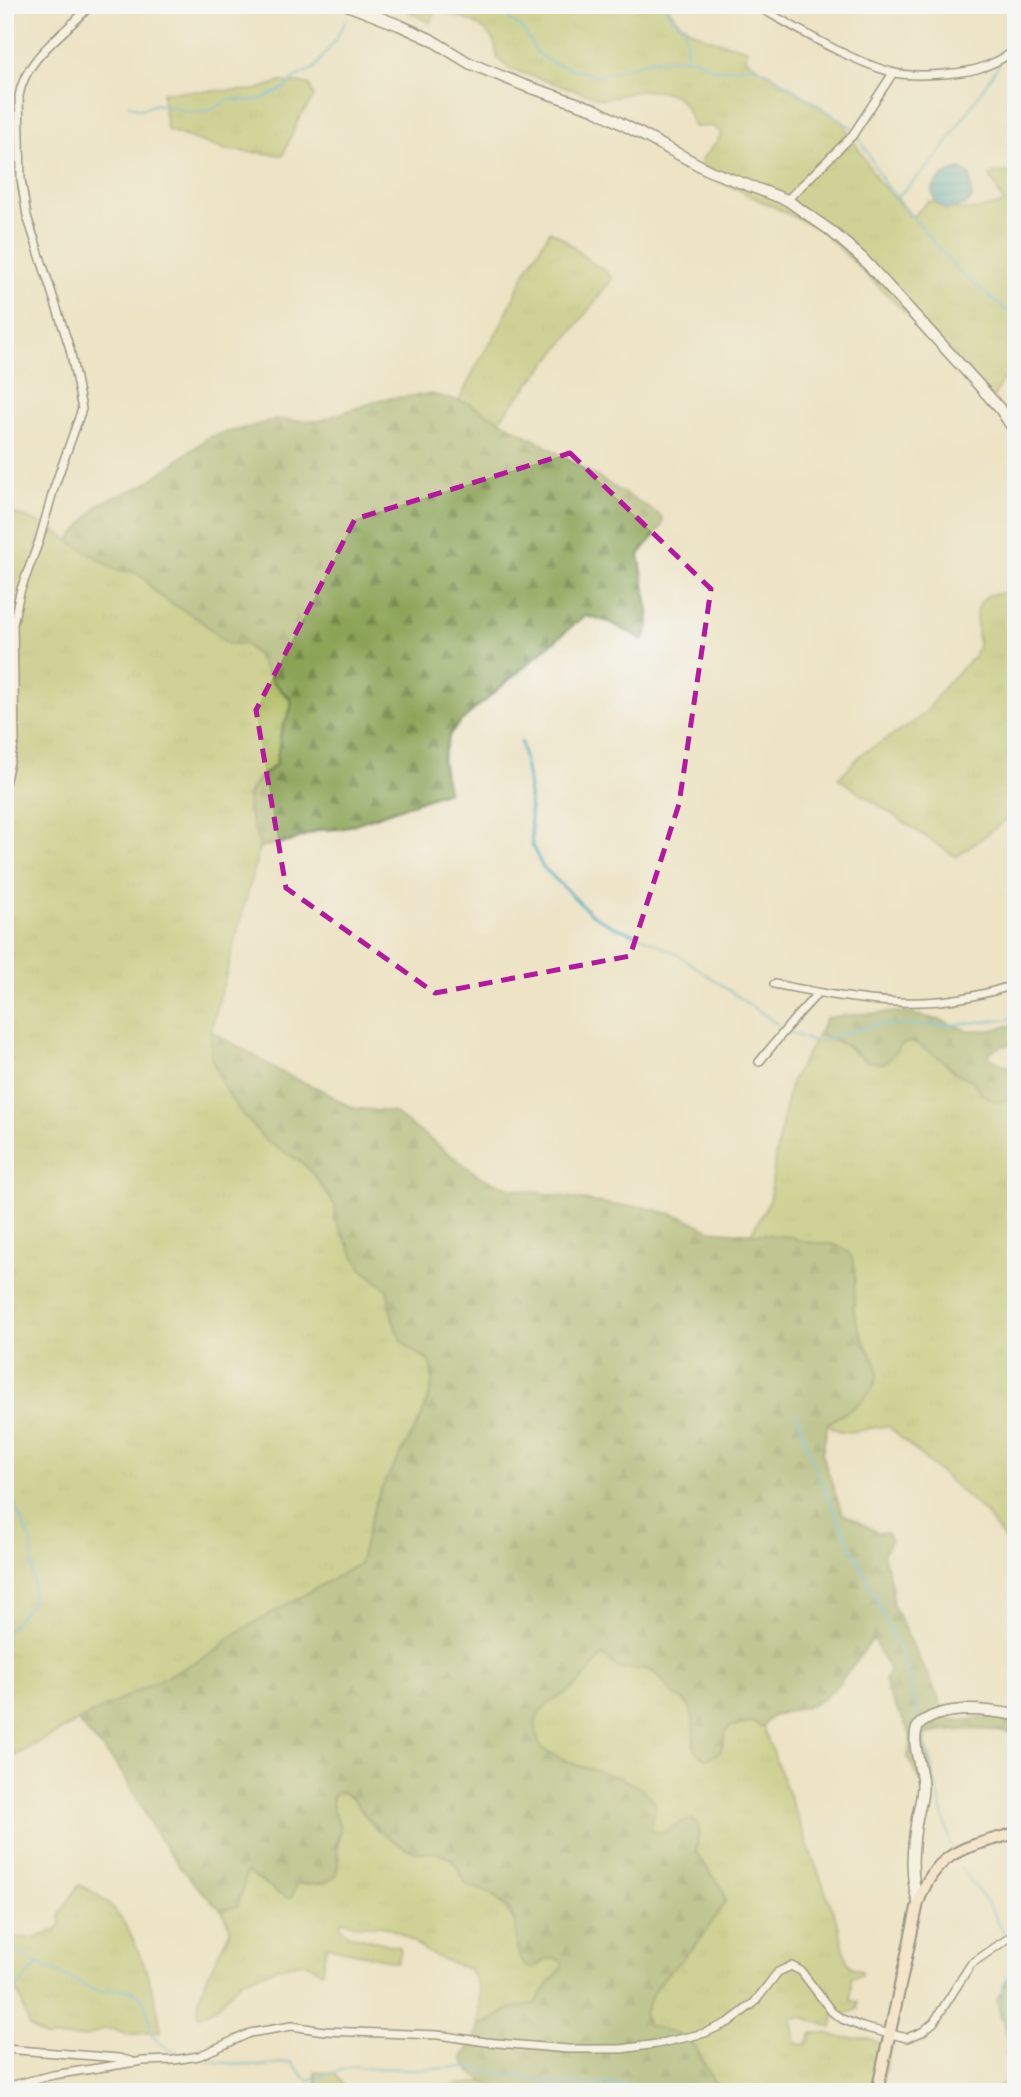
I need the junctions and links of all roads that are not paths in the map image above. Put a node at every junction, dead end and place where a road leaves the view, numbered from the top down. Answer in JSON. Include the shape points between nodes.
{"nodes":[{"id":1,"x":91,"y":5,"type":"edge"},
{"id":2,"x":347,"y":5,"type":"edge"},
{"id":3,"x":755,"y":5,"type":"edge"},
{"id":4,"x":1016,"y":50,"type":"edge"},
{"id":5,"x":893,"y":73,"type":"junction"},
{"id":6,"x":787,"y":200,"type":"junction"},
{"id":7,"x":1016,"y":433,"type":"edge"},
{"id":8,"x":5,"y":783,"type":"edge"},
{"id":9,"x":774,"y":984,"type":"dead end"},
{"id":10,"x":1016,"y":984,"type":"edge"},
{"id":11,"x":818,"y":993,"type":"junction"},
{"id":12,"x":760,"y":1062,"type":"dead end"},
{"id":13,"x":1016,"y":1715,"type":"edge"},
{"id":14,"x":1016,"y":1833,"type":"edge"},
{"id":15,"x":918,"y":1903,"type":"junction"},
{"id":16,"x":1016,"y":1933,"type":"edge"},
{"id":17,"x":891,"y":2034,"type":"junction"},
{"id":18,"x":5,"y":2049,"type":"edge"},
{"id":19,"x":133,"y":2062,"type":"junction"},
{"id":20,"x":5,"y":2087,"type":"edge"},
{"id":21,"x":877,"y":2092,"type":"edge"}],
"edges":[{"from":1,"to":8,"type":"street","via":[[36,57],[19,96],[21,179],[27,216],[70,349],[82,409],[13,624],[15,741]]},
{"from":2,"to":6,"type":"street","via":[[523,85],[594,109],[710,171]]},
{"from":3,"to":5,"type":"street","via":[[830,46]]},
{"from":4,"to":5,"type":"street","via":[[974,70]]},
{"from":5,"to":6,"type":"street","via":[[852,136]]},
{"from":6,"to":7,"type":"street","via":[[862,258],[993,401]]},
{"from":9,"to":11,"type":"street"},
{"from":10,"to":11,"type":"street","via":[[949,1002],[893,1004]]},
{"from":11,"to":12,"type":"street"},
{"from":13,"to":15,"type":"street","via":[[967,1709],[918,1727],[916,1745],[923,1782],[911,1861]]},
{"from":14,"to":15,"type":"main road","via":[[967,1846],[947,1857],[933,1871]]},
{"from":15,"to":17,"type":"main road"},
{"from":16,"to":17,"type":"street","via":[[971,1964],[929,2027],[907,2038]]},
{"from":17,"to":19,"type":"street","via":[[842,2019],[801,1971],[791,1966],[778,1972],[754,2003],[729,2022],[705,2033],[657,2044],[568,2049],[292,2026],[250,2033],[199,2056]]},
{"from":17,"to":21,"type":"main road"},
{"from":18,"to":19,"type":"street"},
{"from":19,"to":20,"type":"street"}]}
